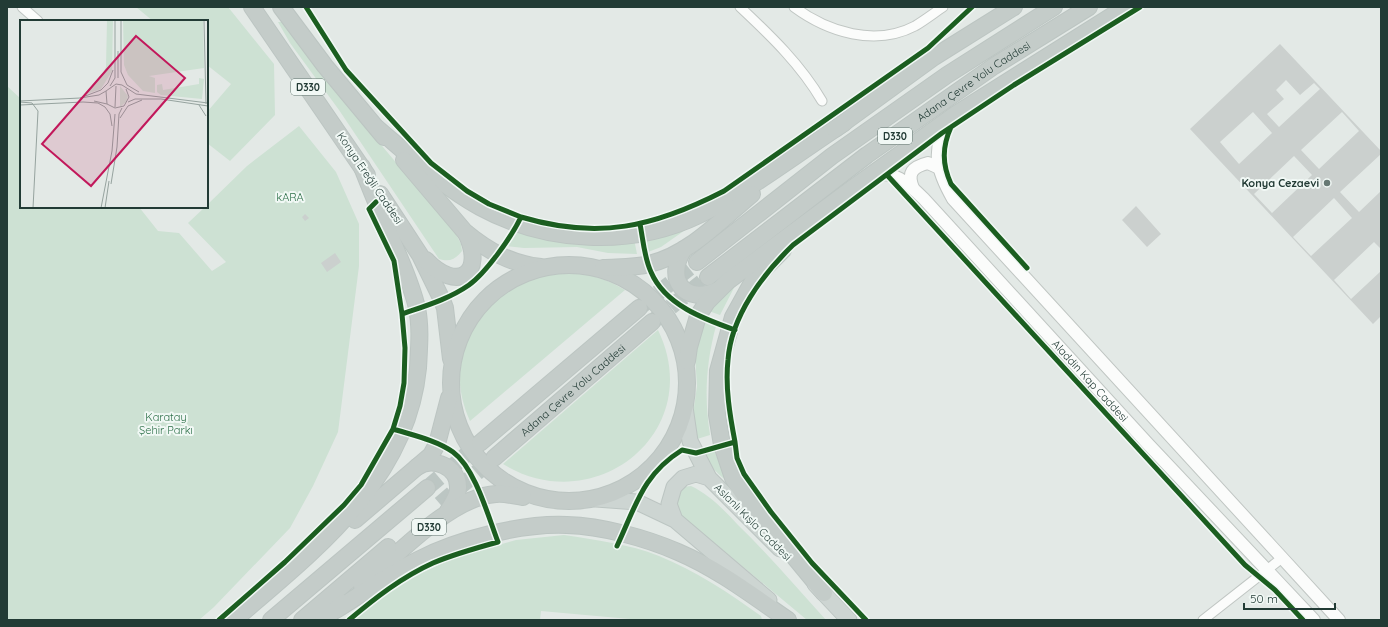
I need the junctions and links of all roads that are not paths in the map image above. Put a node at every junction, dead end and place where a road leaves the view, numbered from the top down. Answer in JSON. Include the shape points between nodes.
{"nodes":[{"id":1,"x":22,"y":7,"type":"edge"},
{"id":2,"x":252,"y":7,"type":"edge"},
{"id":3,"x":281,"y":7,"type":"edge"},
{"id":4,"x":740,"y":7,"type":"edge"},
{"id":5,"x":794,"y":7,"type":"edge"},
{"id":6,"x":943,"y":7,"type":"edge"},
{"id":7,"x":1014,"y":7,"type":"edge"},
{"id":8,"x":1054,"y":7,"type":"edge"},
{"id":9,"x":1089,"y":7,"type":"edge"},
{"id":10,"x":1126,"y":7,"type":"edge"},
{"id":11,"x":37,"y":20,"type":"edge"},
{"id":12,"x":822,"y":101,"type":"dead end"},
{"id":13,"x":956,"y":114,"type":"junction"},
{"id":14,"x":844,"y":123,"type":"junction"},
{"id":15,"x":377,"y":128,"type":"junction"},
{"id":16,"x":362,"y":167,"type":"junction"},
{"id":17,"x":938,"y":168,"type":"junction"},
{"id":18,"x":853,"y":188,"type":"junction"},
{"id":19,"x":913,"y":188,"type":"junction"},
{"id":20,"x":826,"y":208,"type":"junction"},
{"id":21,"x":465,"y":232,"type":"junction"},
{"id":22,"x":684,"y":249,"type":"junction"},
{"id":23,"x":420,"y":255,"type":"junction"},
{"id":24,"x":697,"y":262,"type":"tunnel mouth"},
{"id":25,"x":544,"y":267,"type":"junction"},
{"id":26,"x":598,"y":269,"type":"junction"},
{"id":27,"x":708,"y":276,"type":"tunnel mouth"},
{"id":28,"x":719,"y":290,"type":"junction"},
{"id":29,"x":639,"y":308,"type":"tunnel mouth"},
{"id":30,"x":652,"y":322,"type":"tunnel mouth"},
{"id":31,"x":452,"y":364,"type":"junction"},
{"id":32,"x":686,"y":370,"type":"junction"},
{"id":33,"x":451,"y":390,"type":"junction"},
{"id":34,"x":685,"y":407,"type":"junction"},
{"id":35,"x":480,"y":443,"type":"tunnel mouth"},
{"id":36,"x":494,"y":458,"type":"tunnel mouth"},
{"id":37,"x":413,"y":470,"type":"junction"},
{"id":38,"x":709,"y":478,"type":"junction"},
{"id":39,"x":427,"y":488,"type":"tunnel mouth"},
{"id":40,"x":596,"y":498,"type":"junction"},
{"id":41,"x":559,"y":501,"type":"junction"},
{"id":42,"x":444,"y":508,"type":"junction"},
{"id":43,"x":675,"y":520,"type":"junction"},
{"id":44,"x":1282,"y":558,"type":"junction"},
{"id":45,"x":304,"y":560,"type":"junction"},
{"id":46,"x":1268,"y":569,"type":"junction"},
{"id":47,"x":824,"y":593,"type":"junction"},
{"id":48,"x":336,"y":610,"type":"junction"},
{"id":49,"x":234,"y":620,"type":"edge"},
{"id":50,"x":270,"y":620,"type":"edge"},
{"id":51,"x":302,"y":620,"type":"edge"},
{"id":52,"x":323,"y":620,"type":"edge"},
{"id":53,"x":788,"y":620,"type":"edge"},
{"id":54,"x":794,"y":620,"type":"edge"},
{"id":55,"x":849,"y":620,"type":"edge"},
{"id":56,"x":1202,"y":620,"type":"edge"},
{"id":57,"x":1314,"y":620,"type":"edge"},
{"id":58,"x":1339,"y":620,"type":"edge"}],
"edges":[{"from":1,"to":11,"type":"street"},
{"from":2,"to":16,"type":"highway","name":"Konya Ereğli Caddesi","number":"D330"},
{"from":3,"to":15,"type":"highway","number":"D330","via":[[320,60]]},
{"from":4,"to":12,"type":"street","via":[[796,64]]},
{"from":5,"to":6,"type":"street","via":[[803,14],[842,32],[871,37],[896,33],[914,26]]},
{"from":7,"to":14,"type":"highway","via":[[934,56]]},
{"from":8,"to":24,"type":"highway","name":"Adana Çevre Yolu Caddesi","number":"D330","via":[[947,75],[839,152]]},
{"from":9,"to":27,"type":"highway","name":"Adana Çevre Yolu Caddesi","number":"D330","via":[[994,66],[893,137]]},
{"from":10,"to":13,"type":"highway"},
{"from":13,"to":17,"type":"street","via":[[942,133],[937,151]]},
{"from":13,"to":18,"type":"highway"},
{"from":14,"to":15,"type":"highway","via":[[738,193],[697,216],[678,224],[642,233],[590,237],[534,229],[480,207],[454,191]]},
{"from":14,"to":22,"type":"highway"},
{"from":15,"to":21,"type":"highway","number":"D330"},
{"from":16,"to":23,"type":"highway","name":"Konya Ereğli Caddesi"},
{"from":16,"to":45,"type":"highway","number":"D330","via":[[410,284],[417,309],[420,344],[417,375],[411,408],[389,461],[362,500]]},
{"from":17,"to":19,"type":"street","via":[[928,163],[913,169],[910,174]]},
{"from":17,"to":44,"type":"street","name":"Aladdin Kap Caddesi","via":[[953,199]]},
{"from":18,"to":19,"type":"street","name":"Aladdin Kap Caddesi","via":[[876,175],[902,178]]},
{"from":18,"to":20,"type":"highway"},
{"from":19,"to":46,"type":"street","name":"Aladdin Kap Caddesi","via":[[1148,444]]},
{"from":20,"to":28,"type":"highway"},
{"from":20,"to":47,"type":"highway","via":[[754,279],[733,317],[723,348],[716,401],[722,445],[734,478],[749,502]]},
{"from":21,"to":23,"type":"highway","via":[[474,257],[471,267],[458,277],[448,277],[438,272]]},
{"from":21,"to":25,"type":"highway","number":"D330","via":[[497,255],[528,266]]},
{"from":22,"to":26,"type":"highway","via":[[648,264]]},
{"from":22,"to":28,"type":"highway","via":[[675,265],[675,274],[686,291],[694,296],[702,296]]},
{"from":23,"to":31,"type":"highway","name":"Konya Ereğli Caddesi","via":[[445,308]]},
{"from":25,"to":26,"type":"highway","via":[[571,265]]},
{"from":25,"to":31,"type":"highway","via":[[518,276],[494,292],[474,312],[460,337]]},
{"from":26,"to":32,"type":"highway","via":[[630,283],[658,306],[677,336]]},
{"from":28,"to":32,"type":"highway","via":[[698,316],[689,347]]},
{"from":29,"to":35,"type":"highway","name":"Adana Çevre Yolu Caddesi"},
{"from":30,"to":36,"type":"highway","name":"Adana Çevre Yolu Caddesi"},
{"from":31,"to":33,"type":"highway"},
{"from":32,"to":34,"type":"highway"},
{"from":33,"to":37,"type":"highway","via":[[437,444],[431,455]]},
{"from":33,"to":41,"type":"highway","via":[[459,428],[484,466],[499,479],[522,492]]},
{"from":34,"to":38,"type":"main road","name":"Aslanlı Kışla Caddesi","via":[[690,441]]},
{"from":34,"to":40,"type":"highway","via":[[678,429],[654,466],[624,488]]},
{"from":37,"to":42,"type":"highway","via":[[430,462],[445,465],[454,473],[458,481],[457,496]]},
{"from":37,"to":45,"type":"highway","via":[[355,521]]},
{"from":38,"to":43,"type":"main road","via":[[696,474],[683,478],[674,486],[669,504]]},
{"from":38,"to":47,"type":"main road","name":"Aslanlı Kışla Caddesi"},
{"from":39,"to":50,"type":"highway","number":"D330"},
{"from":40,"to":41,"type":"highway"},
{"from":40,"to":43,"type":"main road","via":[[637,502]]},
{"from":41,"to":42,"type":"highway","number":"D330","via":[[496,494]]},
{"from":42,"to":48,"type":"highway","number":"D330"},
{"from":42,"to":51,"type":"highway","number":"D330"},
{"from":43,"to":54,"type":"main road"},
{"from":44,"to":46,"type":"street"},
{"from":44,"to":58,"type":"street","name":"Aladdin Kap Caddesi"},
{"from":45,"to":49,"type":"highway","number":"D330"},
{"from":46,"to":56,"type":"street"},
{"from":46,"to":57,"type":"street","name":"Aladdin Kap Caddesi"},
{"from":47,"to":55,"type":"main road","name":"Aslanlı Kışla Caddesi"},
{"from":48,"to":52,"type":"highway","number":"D330"},
{"from":48,"to":53,"type":"highway","via":[[418,560],[470,539],[521,528],[567,525],[617,532],[651,541],[679,553],[724,576]]}]}
